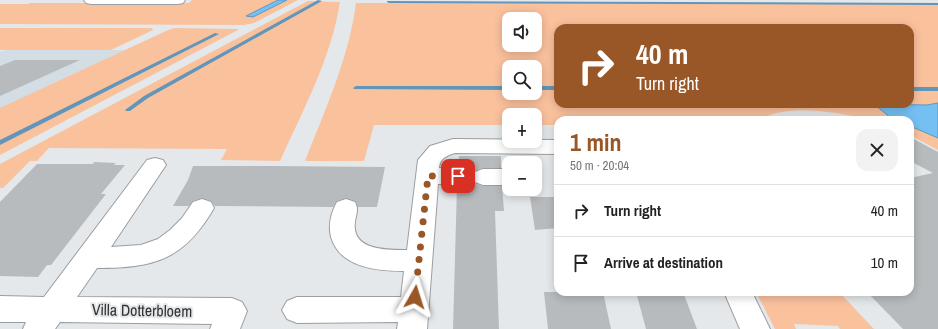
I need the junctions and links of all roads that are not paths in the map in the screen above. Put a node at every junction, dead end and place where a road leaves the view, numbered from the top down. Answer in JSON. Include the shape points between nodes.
{"nodes":[{"id":1,"x":92,"y":0,"type":"edge"},
{"id":2,"x":178,"y":0,"type":"edge"},
{"id":3,"x":554,"y":146,"type":"edge"},
{"id":4,"x":155,"y":165,"type":"dead end"},
{"id":5,"x":428,"y":176,"type":"junction"},
{"id":6,"x":458,"y":176,"type":"dead end"},
{"id":7,"x":483,"y":176,"type":"dead end"},
{"id":8,"x":502,"y":177,"type":"edge"},
{"id":9,"x":202,"y":208,"type":"dead end"},
{"id":10,"x":346,"y":208,"type":"dead end"},
{"id":11,"x":89,"y":257,"type":"junction"},
{"id":12,"x":419,"y":260,"type":"junction"},
{"id":13,"x":740,"y":296,"type":"edge"},
{"id":14,"x":0,"y":309,"type":"edge"},
{"id":15,"x":297,"y":310,"type":"dead end"},
{"id":16,"x":45,"y":319,"type":"edge"},
{"id":17,"x":413,"y":319,"type":"edge"},
{"id":18,"x":228,"y":320,"type":"edge"},
{"id":19,"x":754,"y":329,"type":"edge"}],
"edges":[{"from":1,"to":2,"type":"street"},
{"from":3,"to":5,"type":"street","via":[[453,146],[438,151],[429,160]]},
{"from":4,"to":11,"type":"street"},
{"from":5,"to":6,"type":"street"},
{"from":5,"to":12,"type":"street"},
{"from":7,"to":8,"type":"street"},
{"from":9,"to":11,"type":"street","via":[[186,231],[163,248],[131,258]]},
{"from":10,"to":12,"type":"street","via":[[342,229],[347,244],[353,249],[371,258]]},
{"from":11,"to":16,"type":"street"},
{"from":12,"to":17,"type":"street"},
{"from":13,"to":19,"type":"street"},
{"from":14,"to":16,"type":"street","name":"Villa Dotterbloem"},
{"from":15,"to":17,"type":"street"},
{"from":16,"to":18,"type":"street","name":"Villa Dotterbloem"}]}
